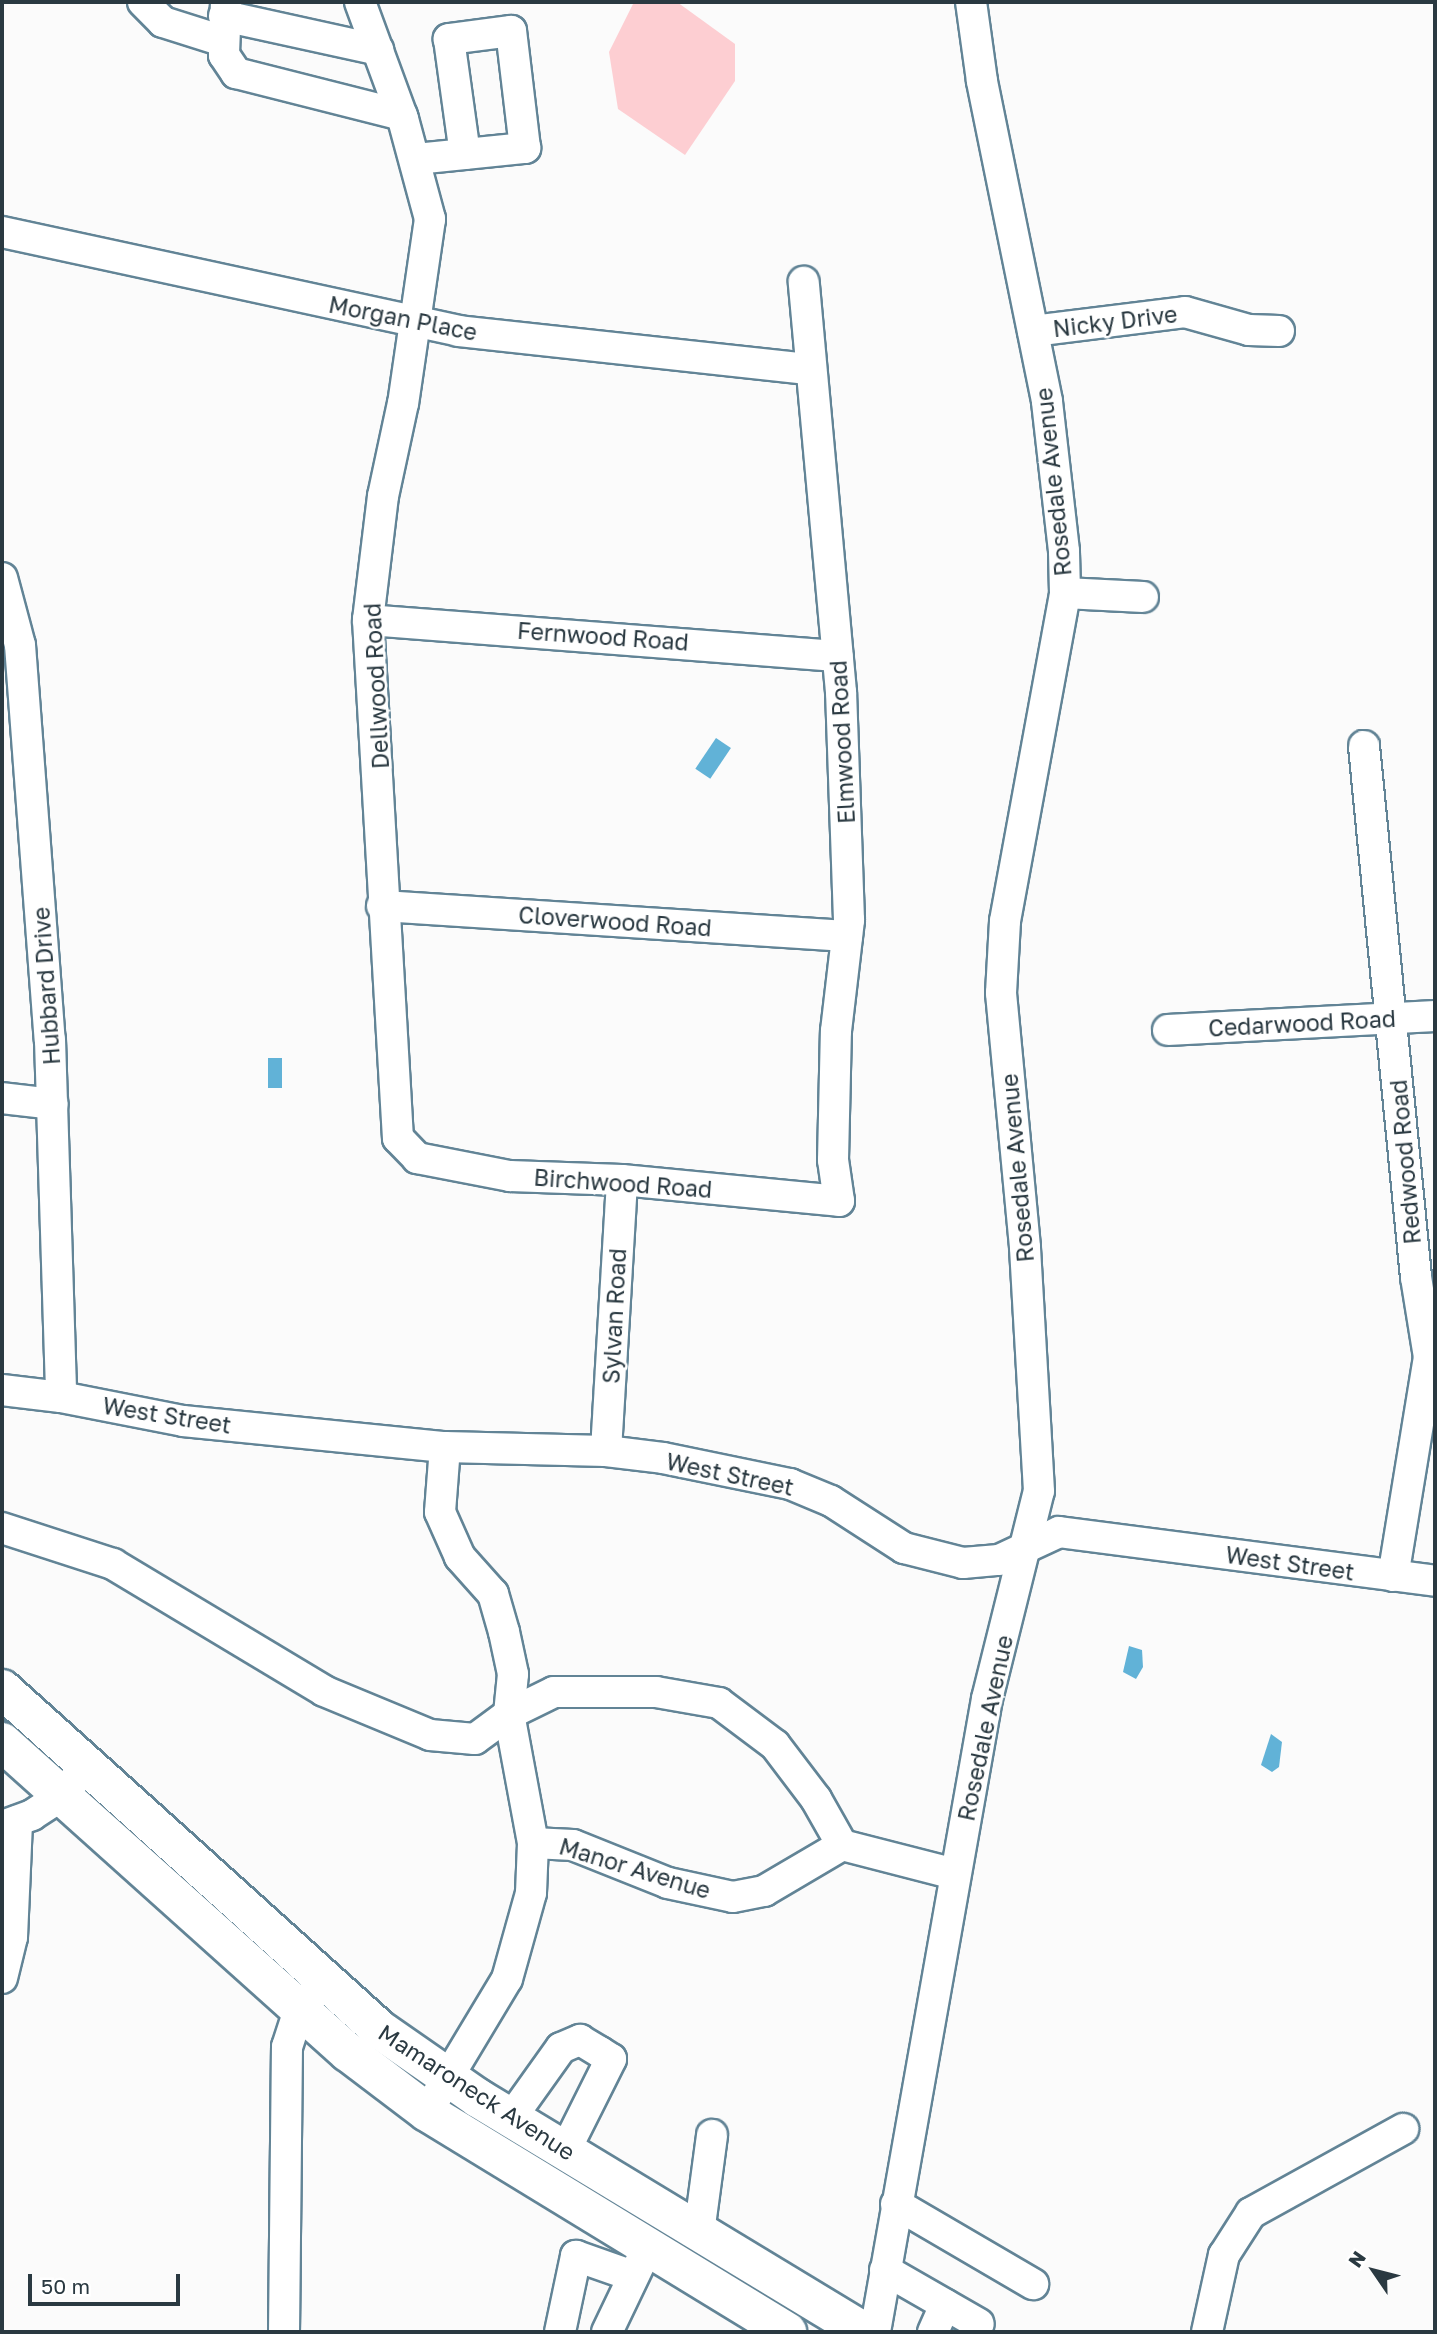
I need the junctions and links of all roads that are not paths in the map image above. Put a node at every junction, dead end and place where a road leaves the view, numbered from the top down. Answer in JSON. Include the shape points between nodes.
{"nodes":[{"id":1,"x":143,"y":2,"type":"edge"},
{"id":2,"x":360,"y":2,"type":"edge"},
{"id":3,"x":971,"y":2,"type":"edge"},
{"id":4,"x":224,"y":20,"type":"edge"},
{"id":5,"x":378,"y":50,"type":"junction"},
{"id":6,"x":402,"y":115,"type":"junction"},
{"id":7,"x":465,"y":154,"type":"dead end"},
{"id":8,"x":419,"y":169,"type":"junction"},
{"id":9,"x":2,"y":232,"type":"edge"},
{"id":10,"x":804,"y":282,"type":"dead end"},
{"id":11,"x":416,"y":323,"type":"junction"},
{"id":12,"x":1033,"y":331,"type":"junction"},
{"id":13,"x":1279,"y":331,"type":"dead end"},
{"id":14,"x":810,"y":369,"type":"junction"},
{"id":15,"x":2,"y":578,"type":"edge"},
{"id":16,"x":1065,"y":593,"type":"junction"},
{"id":17,"x":1143,"y":597,"type":"dead end"},
{"id":18,"x":368,"y":620,"type":"junction"},
{"id":19,"x":838,"y":656,"type":"junction"},
{"id":20,"x":1364,"y":746,"type":"dead end"},
{"id":21,"x":383,"y":906,"type":"junction"},
{"id":22,"x":847,"y":936,"type":"junction"},
{"id":23,"x":1435,"y":1016,"type":"edge"},
{"id":24,"x":1391,"y":1018,"type":"junction"},
{"id":25,"x":1168,"y":1030,"type":"dead end"},
{"id":26,"x":2,"y":1098,"type":"edge"},
{"id":27,"x":53,"y":1104,"type":"junction"},
{"id":28,"x":409,"y":1153,"type":"joint"},
{"id":29,"x":622,"y":1180,"type":"junction"},
{"id":30,"x":839,"y":1201,"type":"joint"},
{"id":31,"x":1426,"y":1277,"type":"edge"},
{"id":32,"x":2,"y":1390,"type":"edge"},
{"id":33,"x":61,"y":1397,"type":"junction"},
{"id":34,"x":445,"y":1447,"type":"junction"},
{"id":35,"x":606,"y":1451,"type":"junction"},
{"id":36,"x":2,"y":1528,"type":"edge"},
{"id":37,"x":1029,"y":1542,"type":"junction"},
{"id":38,"x":1393,"y":1576,"type":"junction"},
{"id":39,"x":1435,"y":1581,"type":"edge"},
{"id":40,"x":2,"y":1689,"type":"edge"},
{"id":41,"x":509,"y":1714,"type":"junction"},
{"id":42,"x":2,"y":1742,"type":"edge"},
{"id":43,"x":86,"y":1766,"type":"junction"},
{"id":44,"x":61,"y":1796,"type":"junction"},
{"id":45,"x":9,"y":1824,"type":"edge"},
{"id":46,"x":533,"y":1843,"type":"junction"},
{"id":47,"x":842,"y":1845,"type":"junction"},
{"id":48,"x":956,"y":1874,"type":"junction"},
{"id":49,"x":2,"y":1978,"type":"edge"},
{"id":50,"x":312,"y":1995,"type":"junction"},
{"id":51,"x":449,"y":2078,"type":"junction"},
{"id":52,"x":427,"y":2112,"type":"junction"},
{"id":53,"x":510,"y":2118,"type":"junction"},
{"id":54,"x":1403,"y":2129,"type":"dead end"},
{"id":55,"x":712,"y":2135,"type":"dead end"},
{"id":56,"x":565,"y":2151,"type":"junction"},
{"id":57,"x":632,"y":2193,"type":"junction"},
{"id":58,"x":896,"y":2204,"type":"junction"},
{"id":59,"x":611,"y":2227,"type":"junction"},
{"id":60,"x":699,"y":2233,"type":"junction"},
{"id":61,"x":640,"y":2263,"type":"junction"},
{"id":62,"x":885,"y":2270,"type":"junction"},
{"id":63,"x":1033,"y":2284,"type":"dead end"},
{"id":64,"x":962,"y":2319,"type":"edge"},
{"id":65,"x":780,"y":2330,"type":"edge"},
{"id":66,"x":284,"y":2332,"type":"edge"},
{"id":67,"x":560,"y":2332,"type":"edge"},
{"id":68,"x":607,"y":2332,"type":"edge"},
{"id":69,"x":865,"y":2332,"type":"edge"},
{"id":70,"x":875,"y":2332,"type":"edge"},
{"id":71,"x":933,"y":2332,"type":"edge"},
{"id":72,"x":1207,"y":2332,"type":"edge"}],
"edges":[{"from":1,"to":4,"type":"street","via":[[163,22]]},
{"from":2,"to":5,"type":"street","name":"Dellwood Road"},
{"from":3,"to":12,"type":"street","name":"Rosedale Avenue","via":[[982,81]]},
{"from":4,"to":5,"type":"street"},
{"from":4,"to":6,"type":"street","via":[[224,55],[236,73]]},
{"from":5,"to":6,"type":"street","name":"Dellwood Road"},
{"from":6,"to":8,"type":"street","name":"Dellwood Road"},
{"from":7,"to":8,"type":"street"},
{"from":8,"to":11,"type":"street","name":"Dellwood Road","via":[[430,219]]},
{"from":9,"to":11,"type":"street","name":"Morgan Place"},
{"from":10,"to":14,"type":"street","name":"Elmwood Road"},
{"from":11,"to":14,"type":"street","name":"Morgan Place"},
{"from":11,"to":18,"type":"street","name":"Dellwood Road","via":[[383,496]]},
{"from":12,"to":13,"type":"street","name":"Nicky Drive","via":[[1185,312],[1249,330]]},
{"from":12,"to":16,"type":"street","name":"Rosedale Avenue","via":[[1047,401]]},
{"from":14,"to":19,"type":"street","name":"Elmwood Road"},
{"from":15,"to":27,"type":"street","name":"Hubbard Drive","via":[[20,645]]},
{"from":16,"to":17,"type":"street"},
{"from":16,"to":37,"type":"street","name":"Rosedale Avenue","via":[[1005,921],[1001,993],[1025,1247],[1039,1491]]},
{"from":18,"to":19,"type":"street","name":"Fernwood Road"},
{"from":18,"to":21,"type":"street","name":"Dellwood Road","via":[[381,796]]},
{"from":19,"to":22,"type":"street","name":"Elmwood Road"},
{"from":20,"to":24,"type":"street","name":"Redwood Road"},
{"from":21,"to":22,"type":"street","name":"Cloverwood Road"},
{"from":21,"to":28,"type":"street","name":"Dellwood Road","via":[[398,1138]]},
{"from":22,"to":30,"type":"street","name":"Elmwood Road","via":[[836,1031],[833,1160]]},
{"from":23,"to":24,"type":"street","name":"Cedarwood Road"},
{"from":24,"to":25,"type":"street","name":"Cedarwood Road"},
{"from":24,"to":31,"type":"street","name":"Redwood Road"},
{"from":26,"to":27,"type":"street"},
{"from":27,"to":33,"type":"street","name":"Hubbard Drive"},
{"from":28,"to":29,"type":"street","name":"Birchwood Road","via":[[510,1176]]},
{"from":29,"to":30,"type":"street","name":"Birchwood Road"},
{"from":29,"to":35,"type":"street","name":"Sylvan Road"},
{"from":31,"to":38,"type":"street","name":"Redwood Road","via":[[1429,1357]]},
{"from":32,"to":33,"type":"street","name":"West Street"},
{"from":33,"to":34,"type":"street","name":"West Street","via":[[183,1421]]},
{"from":34,"to":35,"type":"street","name":"West Street"},
{"from":34,"to":41,"type":"street","name":"Manor Avenue","via":[[440,1513],[460,1557],[493,1594],[513,1674]]},
{"from":35,"to":37,"type":"street","name":"West Street","via":[[790,1484],[831,1502],[904,1548],[931,1558],[963,1563],[999,1560]]},
{"from":36,"to":41,"type":"street","via":[[113,1564],[324,1690],[395,1723],[430,1735],[475,1739]]},
{"from":37,"to":38,"type":"street","name":"West Street","via":[[1059,1532]]},
{"from":37,"to":48,"type":"street","name":"Rosedale Avenue","via":[[987,1699]]},
{"from":38,"to":39,"type":"street","name":"West Street"},
{"from":40,"to":43,"type":"main road","name":"Mamaroneck Avenue"},
{"from":41,"to":46,"type":"street","name":"Manor Avenue"},
{"from":41,"to":47,"type":"street","via":[[554,1692],[656,1692],[719,1703],[775,1745],[816,1799]]},
{"from":42,"to":44,"type":"main road","name":"Mamaroneck Avenue"},
{"from":43,"to":44,"type":"street"},
{"from":43,"to":50,"type":"main road","name":"Mamaroneck Avenue"},
{"from":44,"to":45,"type":"street"},
{"from":44,"to":50,"type":"main road","name":"Mamaroneck Avenue"},
{"from":45,"to":49,"type":"street","via":[[12,1937]]},
{"from":46,"to":47,"type":"street","name":"Manor Avenue","via":[[573,1845],[668,1883],[733,1897],[764,1891]]},
{"from":46,"to":51,"type":"street","via":[[531,1893],[520,1945],[507,1979]]},
{"from":47,"to":48,"type":"street"},
{"from":48,"to":58,"type":"street","name":"Rosedale Avenue"},
{"from":50,"to":51,"type":"main road","name":"Mamaroneck Avenue","via":[[380,2030]]},
{"from":50,"to":52,"type":"main road","name":"Mamaroneck Avenue"},
{"from":50,"to":66,"type":"street","via":[[287,2047]]},
{"from":51,"to":52,"type":"street"},
{"from":51,"to":53,"type":"main road","name":"Mamaroneck Avenue"},
{"from":52,"to":59,"type":"main road","name":"Mamaroneck Avenue"},
{"from":53,"to":56,"type":"main road","name":"Mamaroneck Avenue"},
{"from":53,"to":56,"type":"street","via":[[561,2048],[580,2040],[611,2059]]},
{"from":54,"to":72,"type":"street","via":[[1251,2213],[1224,2255]]},
{"from":55,"to":60,"type":"street"},
{"from":56,"to":57,"type":"main road","name":"Mamaroneck Avenue"},
{"from":57,"to":59,"type":"street"},
{"from":57,"to":60,"type":"main road","name":"Mamaroneck Avenue"},
{"from":58,"to":62,"type":"street","name":"Rosedale Avenue"},
{"from":58,"to":63,"type":"street"},
{"from":59,"to":61,"type":"main road","name":"Mamaroneck Avenue"},
{"from":60,"to":69,"type":"main road","name":"Mamaroneck Avenue"},
{"from":61,"to":65,"type":"main road","name":"Mamaroneck Avenue"},
{"from":61,"to":67,"type":"street","via":[[576,2256]]},
{"from":61,"to":68,"type":"street"},
{"from":62,"to":64,"type":"street"},
{"from":62,"to":70,"type":"street","name":"Rosedale Avenue"},
{"from":64,"to":71,"type":"street"}]}
